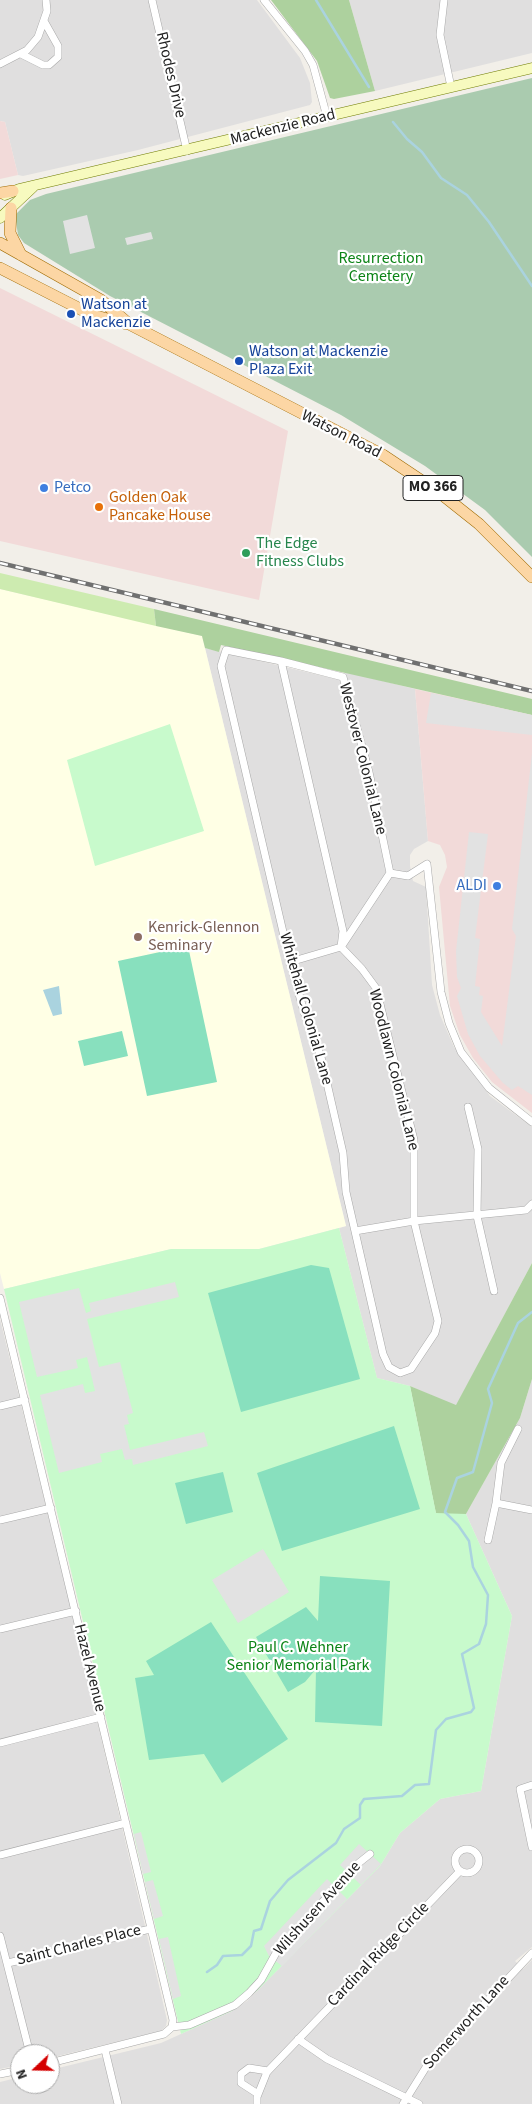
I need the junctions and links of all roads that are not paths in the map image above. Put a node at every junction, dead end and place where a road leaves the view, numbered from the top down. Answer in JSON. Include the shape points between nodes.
{"nodes":[{"id":1,"x":46,"y":0,"type":"edge"},
{"id":2,"x":152,"y":0,"type":"edge"},
{"id":3,"x":264,"y":0,"type":"edge"},
{"id":4,"x":444,"y":0,"type":"edge"},
{"id":5,"x":44,"y":21,"type":"junction"},
{"id":6,"x":21,"y":54,"type":"junction"},
{"id":7,"x":0,"y":64,"type":"edge"},
{"id":8,"x":532,"y":68,"type":"edge"},
{"id":9,"x":451,"y":88,"type":"junction"},
{"id":10,"x":327,"y":117,"type":"junction"},
{"id":11,"x":187,"y":151,"type":"junction"},
{"id":12,"x":33,"y":186,"type":"junction"},
{"id":13,"x":12,"y":191,"type":"junction"},
{"id":14,"x":0,"y":193,"type":"edge"},
{"id":15,"x":0,"y":197,"type":"edge"},
{"id":16,"x":11,"y":208,"type":"junction"},
{"id":17,"x":0,"y":218,"type":"edge"},
{"id":18,"x":0,"y":243,"type":"edge"},
{"id":19,"x":21,"y":255,"type":"junction"},
{"id":20,"x":1,"y":269,"type":"edge"},
{"id":21,"x":129,"y":324,"type":"junction"},
{"id":22,"x":532,"y":577,"type":"edge"},
{"id":23,"x":281,"y":662,"type":"junction"},
{"id":24,"x":390,"y":873,"type":"junction"},
{"id":25,"x":341,"y":947,"type":"junction"},
{"id":26,"x":290,"y":962,"type":"junction"},
{"id":27,"x":468,"y":1108,"type":"dead end"},
{"id":28,"x":532,"y":1122,"type":"edge"},
{"id":29,"x":532,"y":1204,"type":"edge"},
{"id":30,"x":477,"y":1216,"type":"junction"},
{"id":31,"x":414,"y":1221,"type":"junction"},
{"id":32,"x":355,"y":1231,"type":"junction"},
{"id":33,"x":494,"y":1291,"type":"dead end"},
{"id":34,"x":0,"y":1298,"type":"edge"},
{"id":35,"x":389,"y":1367,"type":"joint"},
{"id":36,"x":25,"y":1400,"type":"junction"},
{"id":37,"x":0,"y":1406,"type":"edge"},
{"id":38,"x":518,"y":1429,"type":"dead end"},
{"id":39,"x":496,"y":1503,"type":"junction"},
{"id":40,"x":51,"y":1508,"type":"junction"},
{"id":41,"x":532,"y":1510,"type":"edge"},
{"id":42,"x":0,"y":1520,"type":"edge"},
{"id":43,"x":488,"y":1540,"type":"dead end"},
{"id":44,"x":76,"y":1611,"type":"junction"},
{"id":45,"x":0,"y":1629,"type":"edge"},
{"id":46,"x":101,"y":1717,"type":"junction"},
{"id":47,"x":0,"y":1742,"type":"edge"},
{"id":48,"x":532,"y":1785,"type":"edge"},
{"id":49,"x":126,"y":1823,"type":"junction"},
{"id":50,"x":531,"y":1832,"type":"edge"},
{"id":51,"x":532,"y":1847,"type":"edge"},
{"id":52,"x":370,"y":1854,"type":"dead end"},
{"id":53,"x":0,"y":1855,"type":"edge"},
{"id":54,"x":460,"y":1871,"type":"dead end"},
{"id":55,"x":150,"y":1929,"type":"junction"},
{"id":56,"x":0,"y":1936,"type":"edge"},
{"id":57,"x":1,"y":1944,"type":"edge"},
{"id":58,"x":532,"y":1953,"type":"edge"},
{"id":59,"x":8,"y":1963,"type":"junction"},
{"id":60,"x":172,"y":2027,"type":"junction"},
{"id":61,"x":298,"y":2040,"type":"junction"},
{"id":62,"x":28,"y":2044,"type":"edge"},
{"id":63,"x":105,"y":2050,"type":"junction"},
{"id":64,"x":60,"y":2061,"type":"edge"},
{"id":65,"x":268,"y":2071,"type":"junction"},
{"id":66,"x":258,"y":2094,"type":"junction"},
{"id":67,"x":405,"y":2101,"type":"edge"},
{"id":68,"x":118,"y":2104,"type":"edge"},
{"id":69,"x":257,"y":2104,"type":"edge"},
{"id":70,"x":419,"y":2104,"type":"edge"}],
"edges":[{"from":1,"to":5,"type":"street"},
{"from":2,"to":11,"type":"street","name":"Rhodes Drive"},
{"from":3,"to":10,"type":"street","via":[[314,65]]},
{"from":4,"to":9,"type":"street","via":[[440,35]]},
{"from":5,"to":6,"type":"street","via":[[38,37]]},
{"from":5,"to":6,"type":"street","via":[[58,46],[58,57],[43,66]]},
{"from":6,"to":7,"type":"street"},
{"from":8,"to":9,"type":"main road","name":"Mackenzie Road"},
{"from":9,"to":10,"type":"main road","name":"Mackenzie Road"},
{"from":10,"to":11,"type":"main road","name":"Mackenzie Road"},
{"from":11,"to":12,"type":"main road","name":"Mackenzie Road"},
{"from":12,"to":13,"type":"main road","name":"Mackenzie Road"},
{"from":12,"to":16,"type":"main road"},
{"from":13,"to":14,"type":"main road"},
{"from":13,"to":15,"type":"main road","name":"Mackenzie Road"},
{"from":16,"to":17,"type":"main road"},
{"from":16,"to":19,"type":"main road","via":[[10,233]]},
{"from":18,"to":19,"type":"main road","name":"Watson Road","number":"MO 366"},
{"from":19,"to":21,"type":"main road","name":"Watson Road","number":"MO 366","via":[[102,300]]},
{"from":20,"to":21,"type":"main road","name":"Watson Road","number":"MO 366","via":[[92,315]]},
{"from":21,"to":22,"type":"main road","name":"Watson Road","number":"MO 366","via":[[404,469],[467,514]]},
{"from":23,"to":24,"type":"street","name":"Westover Colonial Lane","via":[[343,676],[369,772]]},
{"from":23,"to":25,"type":"street","via":[[343,931]]},
{"from":23,"to":26,"type":"street","name":"Whitehall Colonial Lane","via":[[226,650],[221,666]]},
{"from":24,"to":25,"type":"street"},
{"from":24,"to":28,"type":"street","via":[[408,876],[427,864],[441,992],[449,1023],[461,1052],[489,1088]]},
{"from":25,"to":26,"type":"street"},
{"from":25,"to":31,"type":"street","name":"Woodlawn Colonial Lane","via":[[376,988],[414,1140]]},
{"from":26,"to":32,"type":"street","name":"Whitehall Colonial Lane","via":[[321,1057],[343,1153],[346,1192]]},
{"from":27,"to":30,"type":"street","via":[[478,1149]]},
{"from":29,"to":30,"type":"street","via":[[526,1210]]},
{"from":30,"to":31,"type":"street"},
{"from":30,"to":33,"type":"street"},
{"from":31,"to":32,"type":"street"},
{"from":31,"to":35,"type":"street","name":"Woodlawn Colonial Lane","via":[[438,1321],[435,1333],[411,1369],[400,1373]]},
{"from":32,"to":35,"type":"street","name":"Whitehall Colonial Lane","via":[[383,1354]]},
{"from":34,"to":36,"type":"street","name":"Hazel Avenue"},
{"from":36,"to":37,"type":"street"},
{"from":36,"to":40,"type":"street","name":"Hazel Avenue"},
{"from":38,"to":39,"type":"street","via":[[501,1463]]},
{"from":39,"to":41,"type":"street"},
{"from":39,"to":43,"type":"street"},
{"from":40,"to":42,"type":"street"},
{"from":40,"to":44,"type":"street","name":"Hazel Avenue"},
{"from":44,"to":45,"type":"street"},
{"from":44,"to":46,"type":"street","name":"Hazel Avenue"},
{"from":46,"to":47,"type":"street"},
{"from":46,"to":49,"type":"street","name":"Hazel Avenue"},
{"from":48,"to":50,"type":"street","via":[[520,1789]]},
{"from":49,"to":53,"type":"street"},
{"from":49,"to":55,"type":"street","name":"Hazel Avenue"},
{"from":50,"to":51,"type":"street"},
{"from":52,"to":60,"type":"street","name":"Wilshusen Avenue","via":[[355,1866],[276,1952],[261,1980],[249,1993],[234,2005],[189,2025]]},
{"from":54,"to":61,"type":"street","name":"Cardinal Ridge Circle"},
{"from":55,"to":59,"type":"street","name":"Saint Charles Place"},
{"from":55,"to":60,"type":"street","name":"Hazel Avenue","via":[[173,2020]]},
{"from":56,"to":57,"type":"street"},
{"from":57,"to":59,"type":"street"},
{"from":58,"to":67,"type":"street","name":"Somerworth Lane","via":[[428,2064]]},
{"from":59,"to":62,"type":"street"},
{"from":60,"to":63,"type":"street","via":[[164,2034]]},
{"from":61,"to":65,"type":"street","name":"Cardinal Ridge Circle"},
{"from":61,"to":67,"type":"street"},
{"from":63,"to":64,"type":"street"},
{"from":63,"to":68,"type":"street"},
{"from":65,"to":66,"type":"street"},
{"from":65,"to":66,"type":"street","via":[[249,2068],[241,2074],[241,2083]]},
{"from":66,"to":69,"type":"street"},
{"from":67,"to":70,"type":"street"}]}
